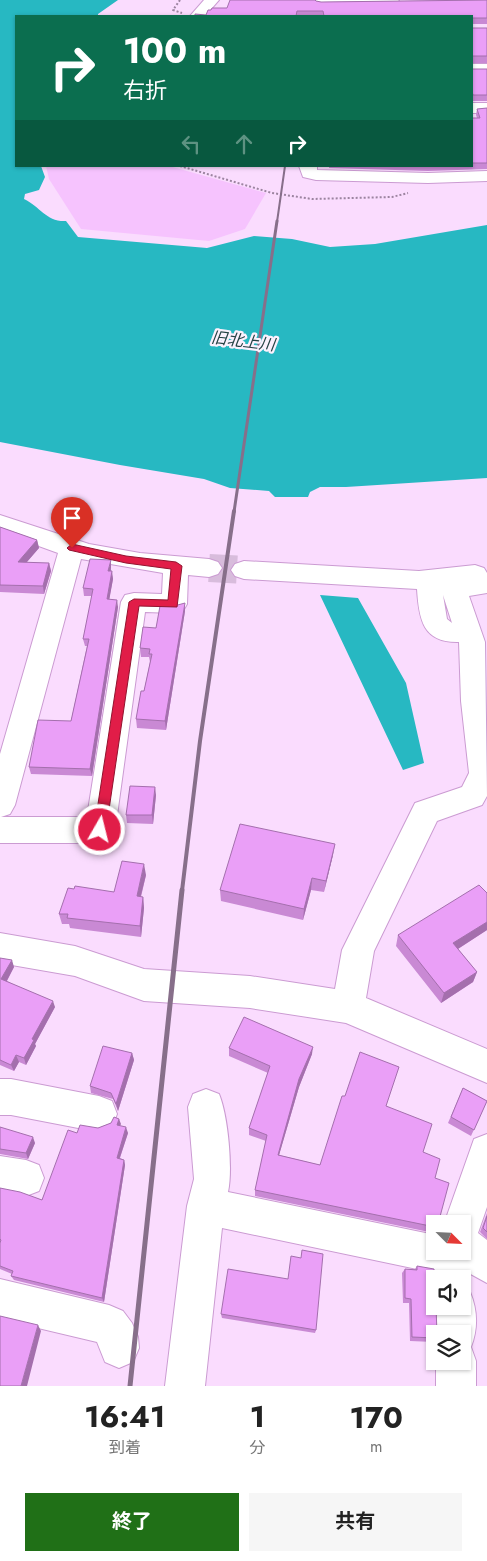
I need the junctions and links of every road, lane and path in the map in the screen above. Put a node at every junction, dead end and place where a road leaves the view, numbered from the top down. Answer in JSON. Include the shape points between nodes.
{"nodes":[{"id":1,"x":212,"y":0,"type":"edge"},
{"id":2,"x":409,"y":1,"type":"edge"},
{"id":3,"x":321,"y":6,"type":"edge"},
{"id":4,"x":198,"y":15,"type":"edge"},
{"id":5,"x":487,"y":68,"type":"edge"},
{"id":6,"x":473,"y":69,"type":"edge"},
{"id":7,"x":473,"y":108,"type":"edge"},
{"id":8,"x":487,"y":108,"type":"edge"},
{"id":9,"x":183,"y":167,"type":"edge"},
{"id":10,"x":308,"y":167,"type":"edge"},
{"id":11,"x":433,"y":172,"type":"edge"},
{"id":12,"x":487,"y":176,"type":"edge"},
{"id":13,"x":416,"y":191,"type":"dead end"},
{"id":14,"x":0,"y":523,"type":"edge"},
{"id":15,"x":72,"y":548,"type":"junction"},
{"id":16,"x":176,"y":566,"type":"junction"},
{"id":17,"x":209,"y":568,"type":"tunnel mouth"},
{"id":18,"x":244,"y":570,"type":"tunnel mouth"},
{"id":19,"x":487,"y":572,"type":"edge"},
{"id":20,"x":429,"y":579,"type":"junction"},
{"id":21,"x":487,"y":584,"type":"edge"},
{"id":22,"x":468,"y":630,"type":"junction"},
{"id":23,"x":0,"y":805,"type":"edge"},
{"id":24,"x":0,"y":830,"type":"edge"},
{"id":25,"x":0,"y":948,"type":"edge"},
{"id":26,"x":348,"y":1007,"type":"junction"},
{"id":27,"x":487,"y":1066,"type":"edge"},
{"id":28,"x":0,"y":1097,"type":"edge"},
{"id":29,"x":206,"y":1107,"type":"dead end"},
{"id":30,"x":99,"y":1114,"type":"dead end"},
{"id":31,"x":487,"y":1152,"type":"edge"},
{"id":32,"x":206,"y":1206,"type":"junction"},
{"id":33,"x":471,"y":1220,"type":"edge"},
{"id":34,"x":426,"y":1247,"type":"edge"},
{"id":35,"x":0,"y":1299,"type":"edge"},
{"id":36,"x":120,"y":1348,"type":"dead end"},
{"id":37,"x":456,"y":1370,"type":"edge"},
{"id":38,"x":185,"y":1386,"type":"edge"},
{"id":39,"x":456,"y":1386,"type":"edge"}],
"edges":[{"from":1,"to":4,"type":"street"},
{"from":2,"to":3,"type":"street"},
{"from":5,"to":6,"type":"street"},
{"from":7,"to":8,"type":"street"},
{"from":9,"to":13,"type":"path","via":[[272,193],[312,199],[392,198]]},
{"from":10,"to":11,"type":"street","via":[[310,173],[316,175]]},
{"from":11,"to":12,"type":"street"},
{"from":14,"to":15,"type":"street"},
{"from":15,"to":16,"type":"street"},
{"from":15,"to":23,"type":"street"},
{"from":16,"to":17,"type":"street"},
{"from":16,"to":24,"type":"street","via":[[174,604],[134,602],[100,830]]},
{"from":18,"to":20,"type":"street","via":[[375,579]]},
{"from":19,"to":20,"type":"street"},
{"from":20,"to":22,"type":"street","via":[[433,618],[440,629],[447,633]]},
{"from":21,"to":22,"type":"street","via":[[454,590]]},
{"from":22,"to":26,"type":"street","via":[[472,642],[484,774],[472,796],[426,812],[358,950]]},
{"from":25,"to":26,"type":"street","via":[[75,961],[144,985],[250,992]]},
{"from":26,"to":27,"type":"street"},
{"from":28,"to":30,"type":"street"},
{"from":29,"to":32,"type":"street","via":[[212,1179]]},
{"from":31,"to":33,"type":"street"},
{"from":32,"to":34,"type":"street"},
{"from":32,"to":38,"type":"street"},
{"from":35,"to":36,"type":"street","via":[[109,1325],[118,1337]]},
{"from":37,"to":39,"type":"street"}]}
